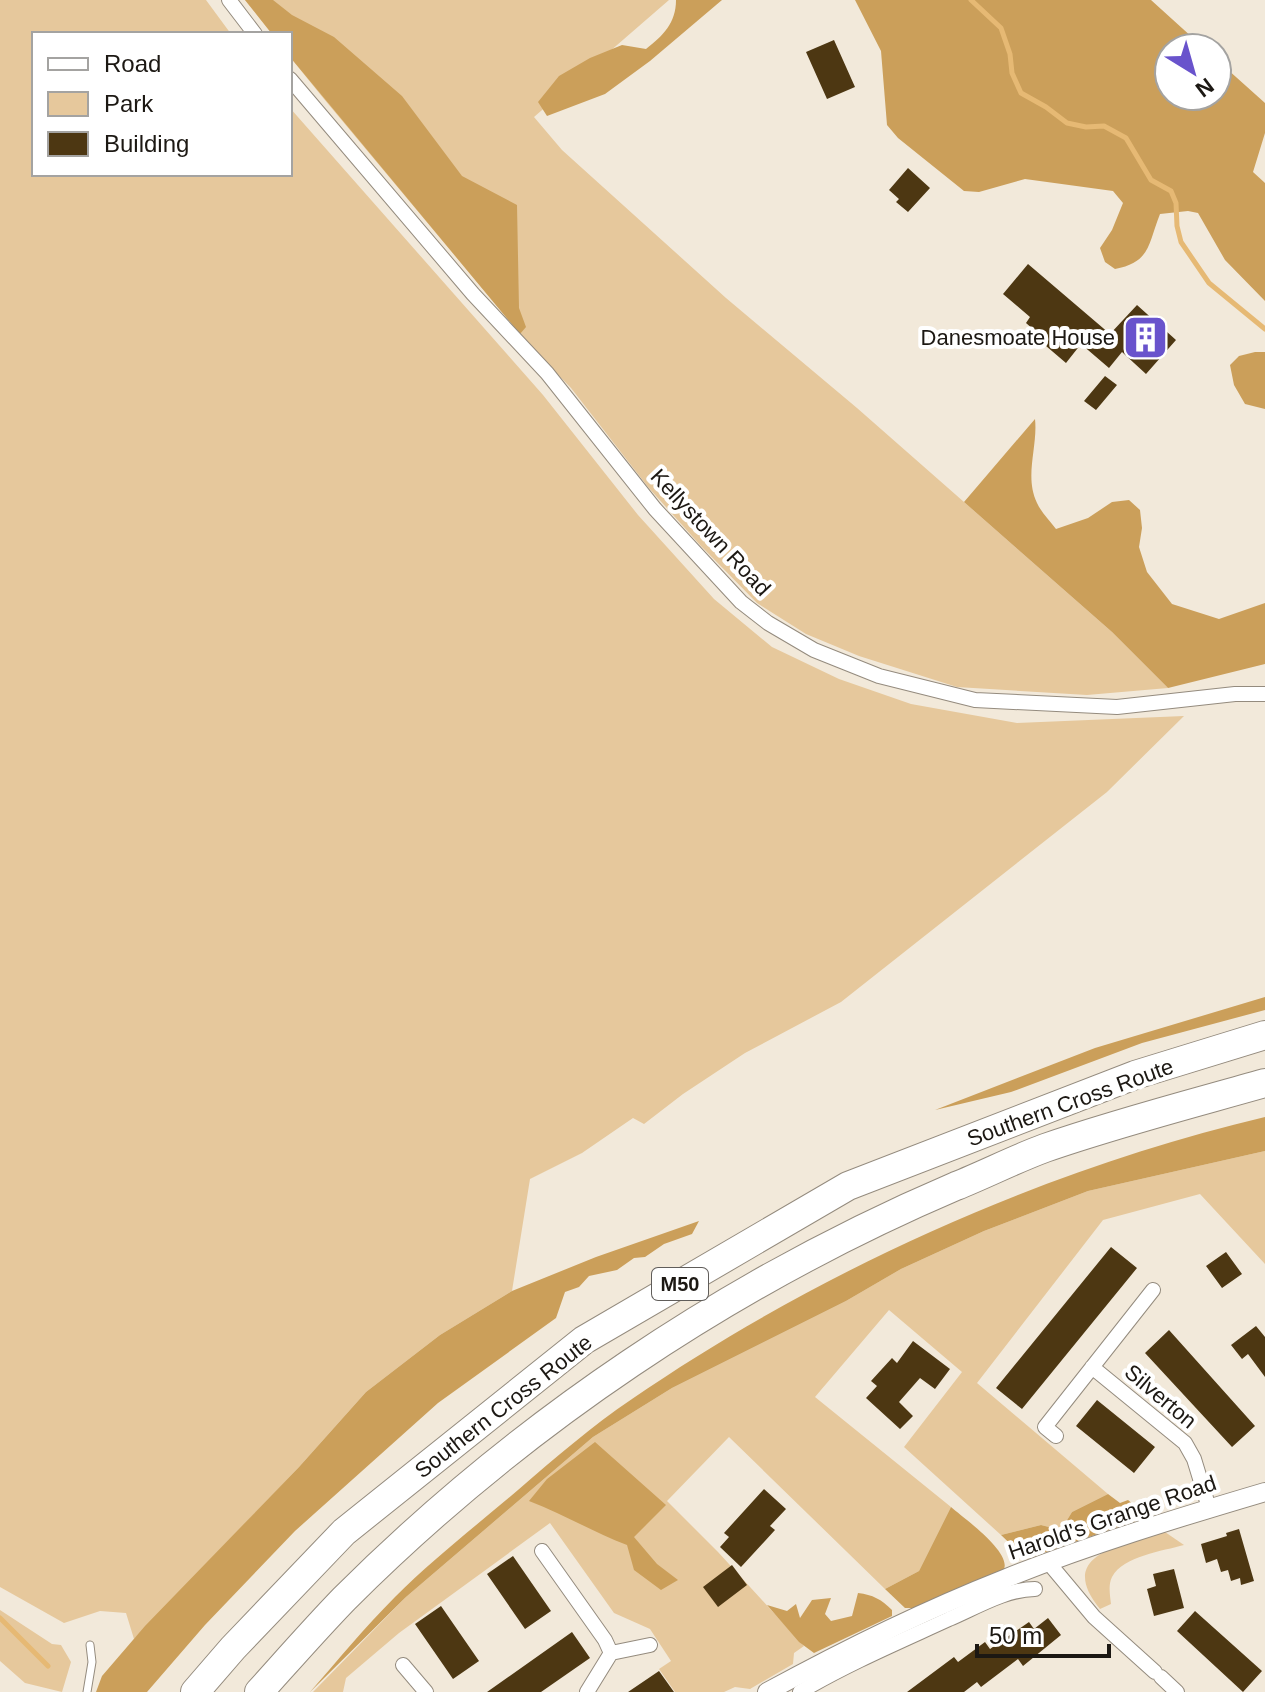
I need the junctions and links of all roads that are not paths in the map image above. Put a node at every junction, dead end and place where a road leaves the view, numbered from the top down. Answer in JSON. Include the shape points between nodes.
{"nodes":[{"id":1,"x":229,"y":0,"type":"edge"},
{"id":2,"x":253,"y":32,"type":"edge"},
{"id":3,"x":292,"y":81,"type":"edge"},
{"id":4,"x":1265,"y":694,"type":"edge"},
{"id":5,"x":1265,"y":1035,"type":"edge"},
{"id":6,"x":1265,"y":1083,"type":"edge"},
{"id":7,"x":1153,"y":1290,"type":"dead end"},
{"id":8,"x":1092,"y":1367,"type":"junction"},
{"id":9,"x":1056,"y":1436,"type":"dead end"},
{"id":10,"x":1265,"y":1492,"type":"edge"},
{"id":11,"x":1209,"y":1508,"type":"junction"},
{"id":12,"x":542,"y":1551,"type":"dead end"},
{"id":13,"x":1048,"y":1562,"type":"junction"},
{"id":14,"x":1035,"y":1589,"type":"dead end"},
{"id":15,"x":979,"y":1597,"type":"junction"},
{"id":16,"x":251,"y":1629,"type":"junction"},
{"id":17,"x":90,"y":1645,"type":"dead end"},
{"id":18,"x":650,"y":1645,"type":"dead end"},
{"id":19,"x":611,"y":1653,"type":"junction"},
{"id":20,"x":403,"y":1665,"type":"dead end"},
{"id":21,"x":801,"y":1686,"type":"edge"},
{"id":22,"x":87,"y":1692,"type":"edge"},
{"id":23,"x":174,"y":1692,"type":"edge"},
{"id":24,"x":195,"y":1692,"type":"edge"},
{"id":25,"x":259,"y":1692,"type":"edge"},
{"id":26,"x":426,"y":1692,"type":"edge"},
{"id":27,"x":587,"y":1692,"type":"edge"},
{"id":28,"x":767,"y":1692,"type":"edge"},
{"id":29,"x":1177,"y":1692,"type":"edge"}],
"edges":[{"from":1,"to":2,"type":"street"},
{"from":3,"to":4,"type":"street","name":"Kellystown Road","via":[[547,373],[655,509],[741,602],[768,623],[867,672],[975,700],[1117,707]]},
{"from":5,"to":16,"type":"highway","name":"Southern Cross Route","number":"M50","via":[[1135,1075],[848,1186],[597,1332],[344,1532]]},
{"from":6,"to":25,"type":"highway","name":"Southern Cross Route","number":"M50","via":[[1044,1149],[858,1230],[731,1301],[617,1371],[466,1487],[344,1599]]},
{"from":7,"to":8,"type":"street"},
{"from":8,"to":9,"type":"street","via":[[1045,1427]]},
{"from":8,"to":11,"type":"street","name":"Silverton","via":[[1185,1443]]},
{"from":10,"to":11,"type":"street","name":"Harold's Grange Road"},
{"from":11,"to":13,"type":"street","name":"Harold's Grange Road"},
{"from":12,"to":19,"type":"street"},
{"from":13,"to":15,"type":"street","name":"Harold's Grange Road"},
{"from":13,"to":29,"type":"street","via":[[1094,1617]]},
{"from":14,"to":15,"type":"street","name":"Harold's Grange Road"},
{"from":15,"to":21,"type":"street","name":"Harold's Grange Road","via":[[890,1637]]},
{"from":16,"to":23,"type":"highway","via":[[215,1645]]},
{"from":16,"to":24,"type":"highway","name":"Southern Cross Route","number":"M50"},
{"from":17,"to":22,"type":"lane"},
{"from":18,"to":19,"type":"street"},
{"from":19,"to":27,"type":"street"},
{"from":20,"to":26,"type":"street"},
{"from":21,"to":28,"type":"street","name":"Harold's Grange Road"}]}
